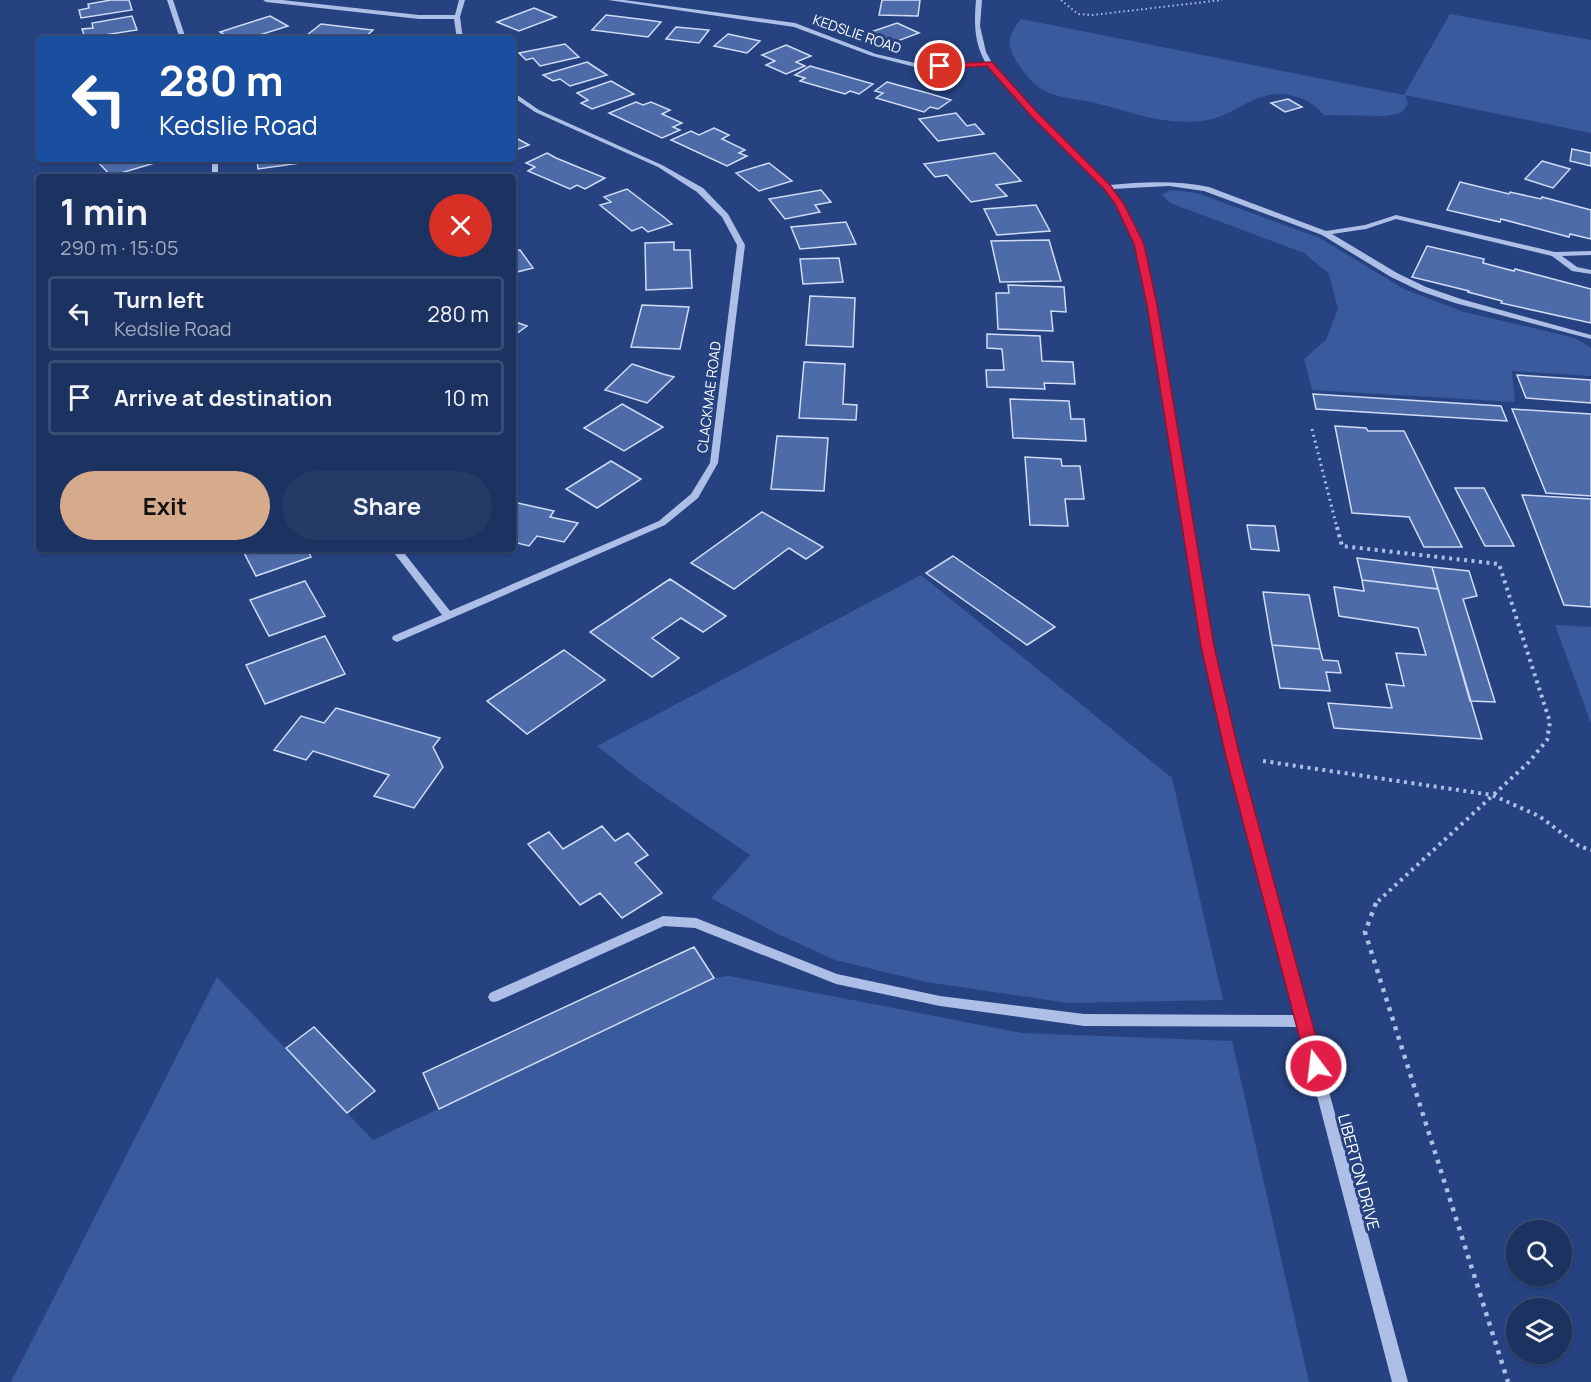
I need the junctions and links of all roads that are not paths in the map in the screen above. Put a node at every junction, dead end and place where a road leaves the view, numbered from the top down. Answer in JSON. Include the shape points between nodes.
{"nodes":[{"id":1,"x":170,"y":0,"type":"edge"},
{"id":2,"x":266,"y":0,"type":"edge"},
{"id":3,"x":462,"y":0,"type":"edge"},
{"id":4,"x":611,"y":0,"type":"edge"},
{"id":5,"x":695,"y":0,"type":"edge"},
{"id":6,"x":979,"y":0,"type":"edge"},
{"id":7,"x":690,"y":10,"type":"junction"},
{"id":8,"x":457,"y":17,"type":"junction"},
{"id":9,"x":182,"y":36,"type":"edge"},
{"id":10,"x":460,"y":36,"type":"edge"},
{"id":11,"x":989,"y":64,"type":"junction"},
{"id":12,"x":516,"y":96,"type":"edge"},
{"id":13,"x":1107,"y":187,"type":"junction"},
{"id":14,"x":1324,"y":233,"type":"junction"},
{"id":15,"x":1555,"y":254,"type":"junction"},
{"id":16,"x":1591,"y":254,"type":"edge"},
{"id":17,"x":1591,"y":272,"type":"edge"},
{"id":18,"x":1591,"y":337,"type":"edge"},
{"id":19,"x":398,"y":552,"type":"edge"},
{"id":20,"x":448,"y":616,"type":"junction"},
{"id":21,"x":397,"y":638,"type":"dead end"},
{"id":22,"x":494,"y":997,"type":"dead end"},
{"id":23,"x":1304,"y":1021,"type":"junction"},
{"id":24,"x":1400,"y":1382,"type":"edge"}],
"edges":[{"from":1,"to":9,"type":"street"},
{"from":2,"to":8,"type":"street","via":[[418,17]]},
{"from":3,"to":8,"type":"street"},
{"from":4,"to":7,"type":"street","name":"KEDSLIE ROAD"},
{"from":5,"to":7,"type":"street"},
{"from":6,"to":11,"type":"street","name":"LIBERTON DRIVE","via":[[977,26]]},
{"from":7,"to":11,"type":"street","name":"KEDSLIE ROAD","via":[[795,25],[874,56],[905,63]]},
{"from":8,"to":10,"type":"street"},
{"from":11,"to":13,"type":"street","name":"LIBERTON DRIVE"},
{"from":12,"to":20,"type":"street","name":"CLACKMAE ROAD","via":[[537,111],[660,166],[700,190],[725,216],[741,245],[714,463],[695,496],[662,523]]},
{"from":13,"to":14,"type":"street","via":[[1187,184]]},
{"from":13,"to":23,"type":"street","name":"LIBERTON DRIVE","via":[[1132,229],[1145,268],[1208,646],[1233,757]]},
{"from":14,"to":15,"type":"street","via":[[1366,227],[1396,217]]},
{"from":14,"to":18,"type":"street","via":[[1423,289]]},
{"from":15,"to":16,"type":"street"},
{"from":15,"to":17,"type":"street","via":[[1575,269]]},
{"from":19,"to":20,"type":"street"},
{"from":20,"to":21,"type":"street","name":"CLACKMAE ROAD"},
{"from":22,"to":23,"type":"street","via":[[663,921],[696,923],[836,979],[940,1001],[1084,1020]]},
{"from":23,"to":24,"type":"street","name":"LIBERTON DRIVE"}]}
